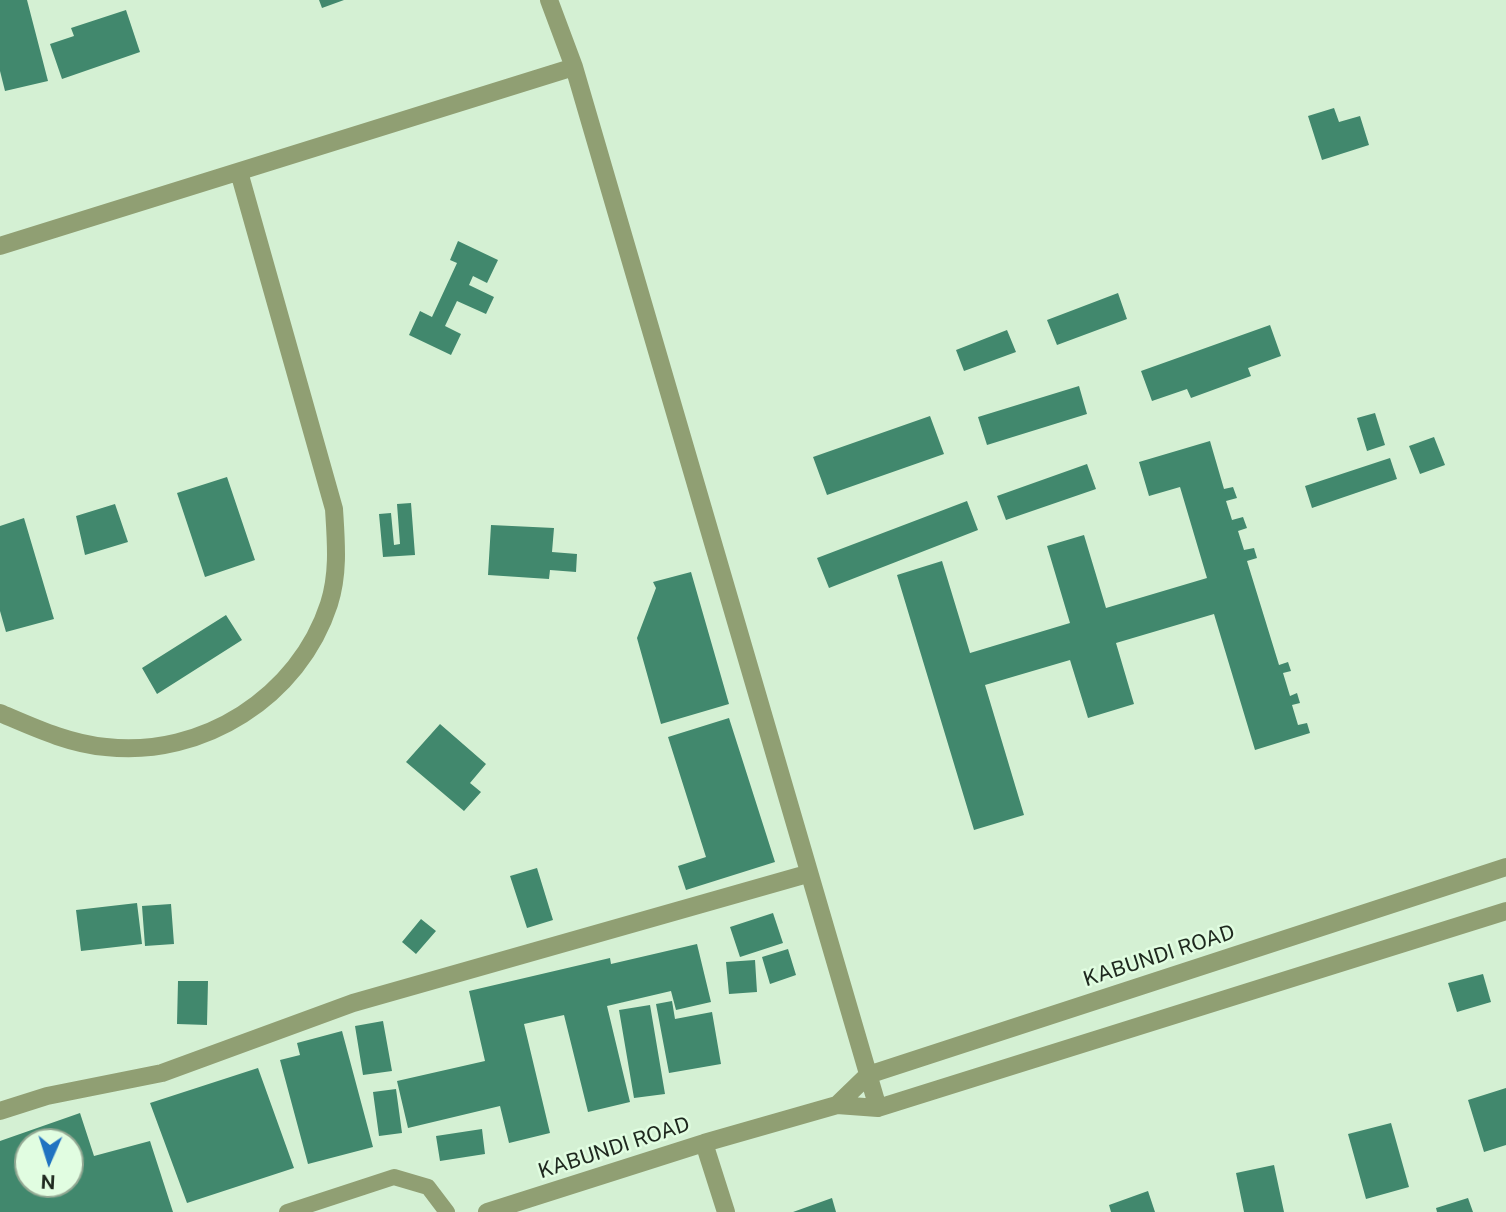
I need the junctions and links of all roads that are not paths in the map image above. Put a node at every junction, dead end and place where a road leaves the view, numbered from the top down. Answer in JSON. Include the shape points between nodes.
{"nodes":[{"id":1,"x":548,"y":0,"type":"edge"},
{"id":2,"x":574,"y":67,"type":"junction"},
{"id":3,"x":239,"y":172,"type":"junction"},
{"id":4,"x":0,"y":246,"type":"edge"},
{"id":5,"x":0,"y":713,"type":"edge"},
{"id":6,"x":1506,"y":867,"type":"edge"},
{"id":7,"x":807,"y":874,"type":"junction"},
{"id":8,"x":1506,"y":911,"type":"edge"},
{"id":9,"x":868,"y":1075,"type":"junction"},
{"id":10,"x":837,"y":1105,"type":"junction"},
{"id":11,"x":877,"y":1108,"type":"junction"},
{"id":12,"x":0,"y":1111,"type":"edge"},
{"id":13,"x":704,"y":1143,"type":"junction"},
{"id":14,"x":287,"y":1212,"type":"edge"},
{"id":15,"x":447,"y":1212,"type":"edge"},
{"id":16,"x":487,"y":1212,"type":"edge"},
{"id":17,"x":726,"y":1212,"type":"edge"}],
"edges":[{"from":1,"to":2,"type":"street"},
{"from":2,"to":3,"type":"street"},
{"from":2,"to":7,"type":"street"},
{"from":3,"to":4,"type":"street"},
{"from":3,"to":5,"type":"street","via":[[334,509],[337,558],[329,604],[308,648],[280,684],[250,710],[202,737],[155,747],[105,747],[54,735]]},
{"from":6,"to":9,"type":"street","name":"KABUNDI ROAD"},
{"from":7,"to":9,"type":"street"},
{"from":7,"to":12,"type":"street","via":[[353,1003],[162,1073],[47,1096]]},
{"from":8,"to":11,"type":"street","name":"KABUNDI ROAD"},
{"from":9,"to":10,"type":"street","name":"KABUNDI ROAD"},
{"from":9,"to":11,"type":"street"},
{"from":10,"to":11,"type":"street","name":"KABUNDI ROAD"},
{"from":10,"to":13,"type":"street","name":"KABUNDI ROAD"},
{"from":13,"to":16,"type":"street","name":"KABUNDI ROAD"},
{"from":13,"to":17,"type":"street"},
{"from":14,"to":15,"type":"lane","via":[[394,1177],[428,1187]]}]}
